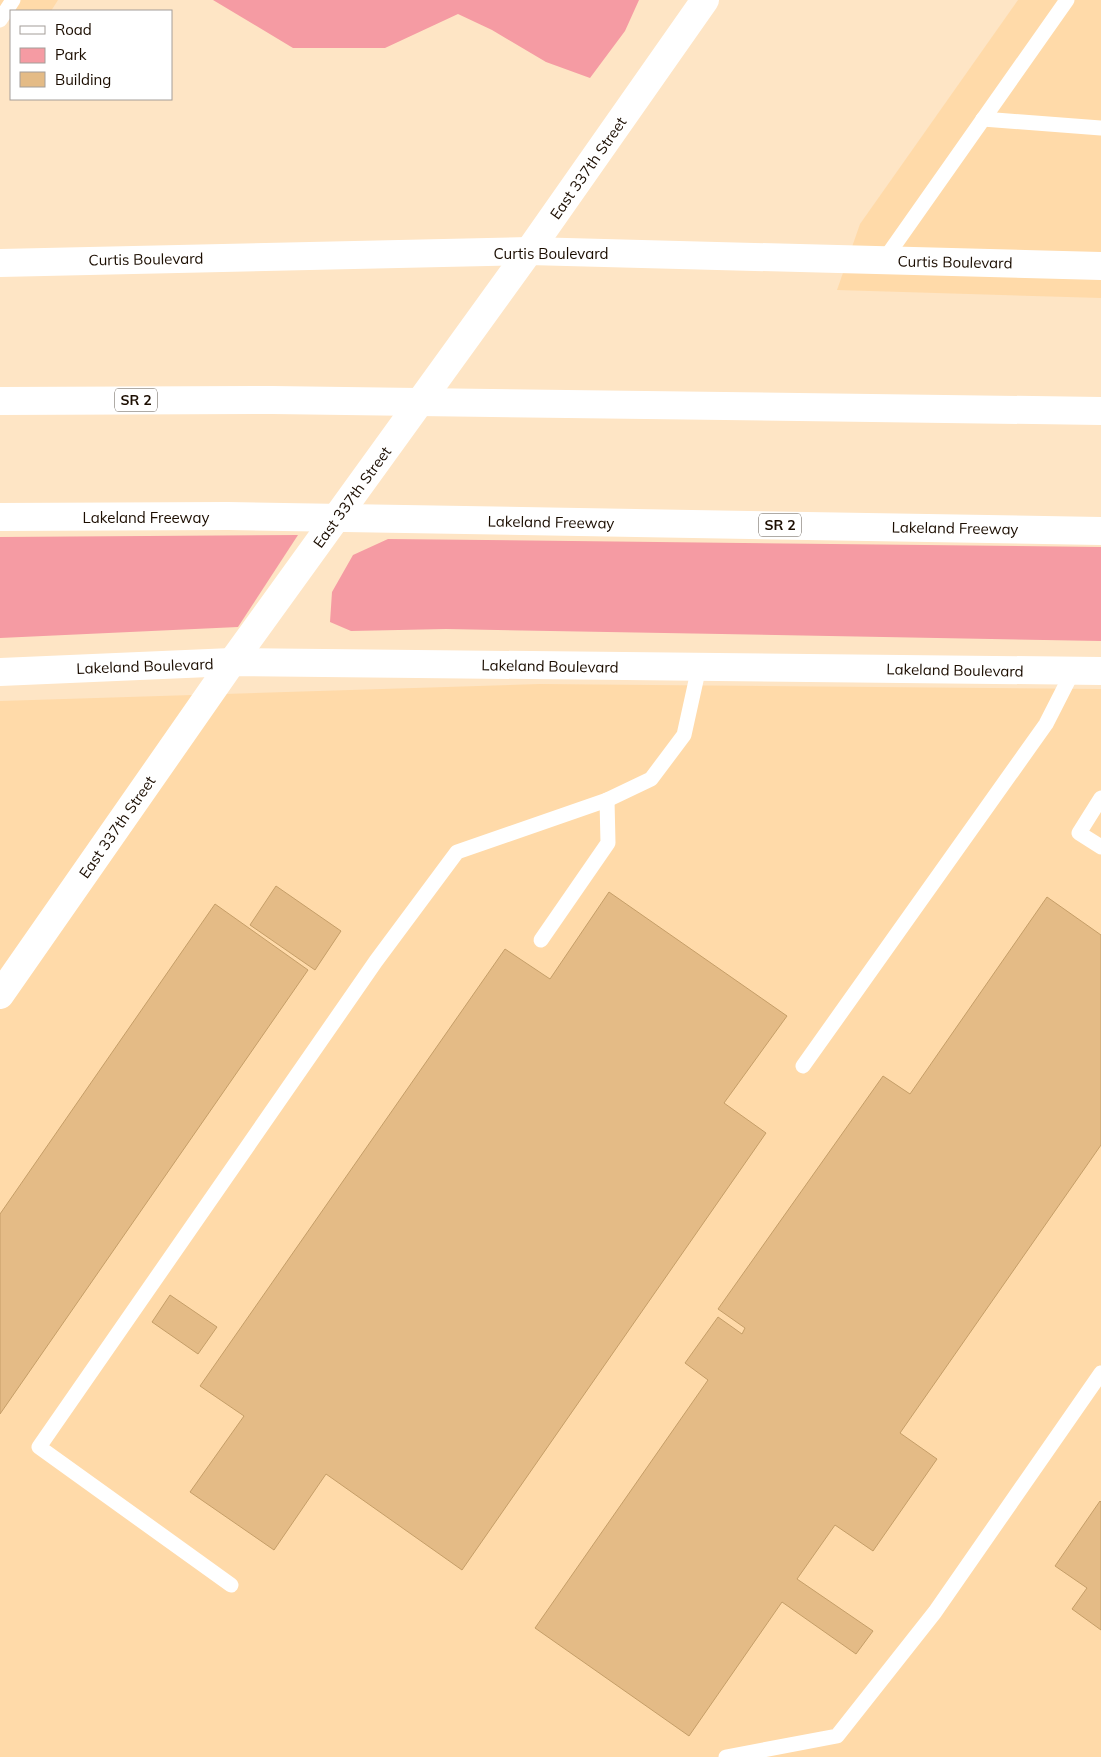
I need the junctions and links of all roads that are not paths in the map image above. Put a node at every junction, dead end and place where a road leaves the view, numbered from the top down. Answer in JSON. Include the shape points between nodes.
{"nodes":[{"id":1,"x":12,"y":0,"type":"edge"},
{"id":2,"x":705,"y":0,"type":"edge"},
{"id":3,"x":1067,"y":0,"type":"edge"},
{"id":4,"x":0,"y":20,"type":"edge"},
{"id":5,"x":983,"y":119,"type":"junction"},
{"id":6,"x":1101,"y":128,"type":"edge"},
{"id":7,"x":529,"y":251,"type":"junction"},
{"id":8,"x":884,"y":260,"type":"junction"},
{"id":9,"x":0,"y":263,"type":"edge"},
{"id":10,"x":1101,"y":266,"type":"edge"},
{"id":11,"x":0,"y":401,"type":"edge"},
{"id":12,"x":1101,"y":411,"type":"edge"},
{"id":13,"x":0,"y":517,"type":"edge"},
{"id":14,"x":1101,"y":531,"type":"edge"},
{"id":15,"x":232,"y":662,"type":"junction"},
{"id":16,"x":699,"y":667,"type":"junction"},
{"id":17,"x":1073,"y":671,"type":"junction"},
{"id":18,"x":1101,"y":671,"type":"edge"},
{"id":19,"x":0,"y":672,"type":"edge"},
{"id":20,"x":1101,"y":798,"type":"edge"},
{"id":21,"x":607,"y":800,"type":"junction"},
{"id":22,"x":1101,"y":848,"type":"edge"},
{"id":23,"x":541,"y":940,"type":"dead end"},
{"id":24,"x":0,"y":995,"type":"edge"},
{"id":25,"x":803,"y":1066,"type":"dead end"},
{"id":26,"x":1101,"y":1373,"type":"edge"},
{"id":27,"x":231,"y":1585,"type":"dead end"},
{"id":28,"x":726,"y":1757,"type":"edge"}],
"edges":[{"from":1,"to":4,"type":"lane"},
{"from":2,"to":7,"type":"main road","name":"East 337th Street"},
{"from":3,"to":5,"type":"lane"},
{"from":5,"to":6,"type":"lane"},
{"from":5,"to":8,"type":"lane"},
{"from":7,"to":8,"type":"main road","name":"Curtis Boulevard"},
{"from":7,"to":9,"type":"main road","name":"Curtis Boulevard"},
{"from":7,"to":15,"type":"main road","name":"East 337th Street"},
{"from":8,"to":10,"type":"main road","name":"Curtis Boulevard"},
{"from":11,"to":12,"type":"main road","number":"SR 2","via":[[272,400]]},
{"from":13,"to":14,"type":"main road","name":"Lakeland Freeway","number":"SR 2","via":[[228,516]]},
{"from":15,"to":16,"type":"main road","name":"Lakeland Boulevard"},
{"from":15,"to":19,"type":"main road","name":"Lakeland Boulevard"},
{"from":15,"to":24,"type":"main road","name":"East 337th Street"},
{"from":16,"to":17,"type":"main road","name":"Lakeland Boulevard"},
{"from":16,"to":21,"type":"lane","via":[[684,735],[652,779]]},
{"from":17,"to":18,"type":"main road","name":"Lakeland Boulevard"},
{"from":17,"to":25,"type":"lane","via":[[1046,724]]},
{"from":20,"to":22,"type":"lane","via":[[1079,832]]},
{"from":21,"to":23,"type":"lane","via":[[608,843]]},
{"from":21,"to":27,"type":"lane","via":[[457,852],[376,961],[39,1447]]},
{"from":26,"to":28,"type":"lane","via":[[935,1612],[837,1736]]}]}
